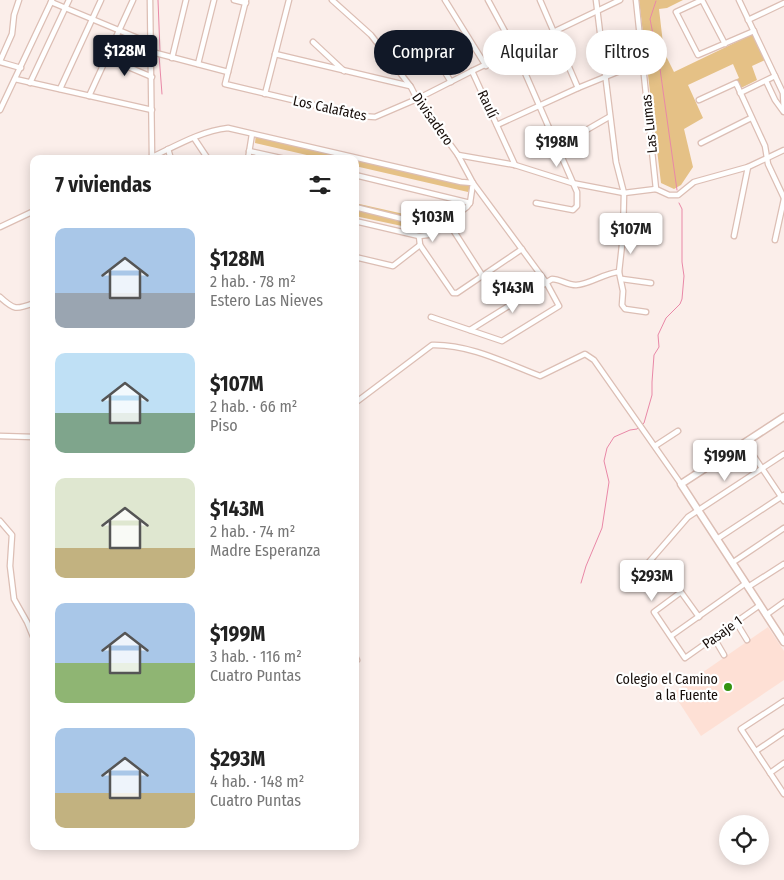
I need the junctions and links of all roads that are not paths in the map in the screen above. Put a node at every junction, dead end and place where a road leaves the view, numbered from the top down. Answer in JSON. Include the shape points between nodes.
{"nodes":[{"id":1,"x":19,"y":0,"type":"edge"},
{"id":2,"x":69,"y":0,"type":"edge"},
{"id":3,"x":101,"y":0,"type":"edge"},
{"id":4,"x":133,"y":0,"type":"edge"},
{"id":5,"x":186,"y":0,"type":"edge"},
{"id":6,"x":214,"y":0,"type":"edge"},
{"id":7,"x":234,"y":0,"type":"edge"},
{"id":8,"x":289,"y":0,"type":"edge"},
{"id":9,"x":332,"y":0,"type":"edge"},
{"id":10,"x":445,"y":0,"type":"edge"},
{"id":11,"x":488,"y":0,"type":"edge"},
{"id":12,"x":540,"y":0,"type":"edge"},
{"id":13,"x":596,"y":0,"type":"edge"},
{"id":14,"x":620,"y":0,"type":"edge"},
{"id":15,"x":636,"y":0,"type":"edge"},
{"id":16,"x":739,"y":0,"type":"edge"},
{"id":17,"x":52,"y":1,"type":"edge"},
{"id":18,"x":149,"y":1,"type":"edge"},
{"id":19,"x":246,"y":2,"type":"edge"},
{"id":20,"x":784,"y":3,"type":"edge"},
{"id":21,"x":66,"y":8,"type":"junction"},
{"id":22,"x":598,"y":11,"type":"junction"},
{"id":23,"x":92,"y":19,"type":"junction"},
{"id":24,"x":748,"y":20,"type":"junction"},
{"id":25,"x":504,"y":30,"type":"edge"},
{"id":26,"x":553,"y":30,"type":"edge"},
{"id":27,"x":558,"y":30,"type":"edge"},
{"id":28,"x":639,"y":30,"type":"edge"},
{"id":29,"x":119,"y":31,"type":"junction"},
{"id":30,"x":754,"y":31,"type":"junction"},
{"id":31,"x":313,"y":42,"type":"dead end"},
{"id":32,"x":152,"y":44,"type":"junction"},
{"id":33,"x":725,"y":44,"type":"junction"},
{"id":34,"x":153,"y":52,"type":"junction"},
{"id":35,"x":275,"y":54,"type":"junction"},
{"id":36,"x":106,"y":58,"type":"junction"},
{"id":37,"x":172,"y":58,"type":"junction"},
{"id":38,"x":483,"y":61,"type":"edge"},
{"id":39,"x":0,"y":62,"type":"edge"},
{"id":40,"x":198,"y":64,"type":"junction"},
{"id":41,"x":21,"y":68,"type":"junction"},
{"id":42,"x":228,"y":72,"type":"junction"},
{"id":43,"x":346,"y":72,"type":"junction"},
{"id":44,"x":473,"y":73,"type":"edge"},
{"id":45,"x":447,"y":75,"type":"edge"},
{"id":46,"x":464,"y":75,"type":"edge"},
{"id":47,"x":526,"y":75,"type":"edge"},
{"id":48,"x":572,"y":75,"type":"edge"},
{"id":49,"x":609,"y":75,"type":"edge"},
{"id":50,"x":643,"y":75,"type":"edge"},
{"id":51,"x":776,"y":76,"type":"junction"},
{"id":52,"x":152,"y":77,"type":"junction"},
{"id":53,"x":604,"y":77,"type":"junction"},
{"id":54,"x":15,"y":79,"type":"junction"},
{"id":55,"x":766,"y":81,"type":"junction"},
{"id":56,"x":451,"y":82,"type":"junction"},
{"id":57,"x":30,"y":83,"type":"junction"},
{"id":58,"x":411,"y":87,"type":"junction"},
{"id":59,"x":578,"y":88,"type":"junction"},
{"id":60,"x":60,"y":89,"type":"junction"},
{"id":61,"x":740,"y":93,"type":"junction"},
{"id":62,"x":265,"y":94,"type":"junction"},
{"id":63,"x":89,"y":96,"type":"junction"},
{"id":64,"x":417,"y":99,"type":"junction"},
{"id":65,"x":699,"y":100,"type":"dead end"},
{"id":66,"x":539,"y":106,"type":"junction"},
{"id":67,"x":0,"y":109,"type":"edge"},
{"id":68,"x":152,"y":110,"type":"junction"},
{"id":69,"x":784,"y":111,"type":"edge"},
{"id":70,"x":609,"y":117,"type":"junction"},
{"id":71,"x":751,"y":118,"type":"junction"},
{"id":72,"x":497,"y":125,"type":"junction"},
{"id":73,"x":252,"y":134,"type":"junction"},
{"id":74,"x":194,"y":138,"type":"junction"},
{"id":75,"x":701,"y":143,"type":"dead end"},
{"id":76,"x":557,"y":147,"type":"junction"},
{"id":77,"x":168,"y":150,"type":"junction"},
{"id":78,"x":249,"y":150,"type":"junction"},
{"id":79,"x":784,"y":150,"type":"edge"},
{"id":80,"x":150,"y":155,"type":"edge"},
{"id":81,"x":157,"y":155,"type":"edge"},
{"id":82,"x":170,"y":155,"type":"edge"},
{"id":83,"x":205,"y":155,"type":"edge"},
{"id":84,"x":248,"y":155,"type":"edge"},
{"id":85,"x":268,"y":155,"type":"edge"},
{"id":86,"x":340,"y":155,"type":"edge"},
{"id":87,"x":458,"y":155,"type":"junction"},
{"id":88,"x":767,"y":158,"type":"junction"},
{"id":89,"x":359,"y":160,"type":"edge"},
{"id":90,"x":515,"y":165,"type":"junction"},
{"id":91,"x":748,"y":167,"type":"junction"},
{"id":92,"x":359,"y":176,"type":"edge"},
{"id":93,"x":572,"y":182,"type":"junction"},
{"id":94,"x":473,"y":183,"type":"junction"},
{"id":95,"x":656,"y":189,"type":"junction"},
{"id":96,"x":624,"y":193,"type":"junction"},
{"id":97,"x":784,"y":198,"type":"edge"},
{"id":98,"x":470,"y":203,"type":"junction"},
{"id":99,"x":536,"y":203,"type":"dead end"},
{"id":100,"x":359,"y":208,"type":"edge"},
{"id":101,"x":30,"y":213,"type":"edge"},
{"id":102,"x":359,"y":222,"type":"edge"},
{"id":103,"x":448,"y":222,"type":"junction"},
{"id":104,"x":0,"y":227,"type":"edge"},
{"id":105,"x":439,"y":228,"type":"junction"},
{"id":106,"x":419,"y":236,"type":"junction"},
{"id":107,"x":734,"y":236,"type":"dead end"},
{"id":108,"x":775,"y":240,"type":"dead end"},
{"id":109,"x":420,"y":245,"type":"junction"},
{"id":110,"x":522,"y":249,"type":"junction"},
{"id":111,"x":359,"y":258,"type":"edge"},
{"id":112,"x":619,"y":272,"type":"junction"},
{"id":113,"x":482,"y":275,"type":"junction"},
{"id":114,"x":622,"y":279,"type":"junction"},
{"id":115,"x":546,"y":282,"type":"junction"},
{"id":116,"x":650,"y":283,"type":"dead end"},
{"id":117,"x":0,"y":297,"type":"edge"},
{"id":118,"x":30,"y":305,"type":"edge"},
{"id":119,"x":646,"y":312,"type":"dead end"},
{"id":120,"x":431,"y":317,"type":"dead end"},
{"id":121,"x":470,"y":330,"type":"junction"},
{"id":122,"x":359,"y":400,"type":"edge"},
{"id":123,"x":784,"y":417,"type":"edge"},
{"id":124,"x":678,"y":431,"type":"dead end"},
{"id":125,"x":0,"y":436,"type":"edge"},
{"id":126,"x":30,"y":437,"type":"edge"},
{"id":127,"x":745,"y":443,"type":"junction"},
{"id":128,"x":655,"y":446,"type":"junction"},
{"id":129,"x":784,"y":454,"type":"edge"},
{"id":130,"x":762,"y":469,"type":"junction"},
{"id":131,"x":681,"y":484,"type":"junction"},
{"id":132,"x":783,"y":498,"type":"edge"},
{"id":133,"x":698,"y":511,"type":"junction"},
{"id":134,"x":0,"y":521,"type":"edge"},
{"id":135,"x":784,"y":528,"type":"edge"},
{"id":136,"x":717,"y":539,"type":"junction"},
{"id":137,"x":732,"y":562,"type":"junction"},
{"id":138,"x":784,"y":564,"type":"edge"},
{"id":139,"x":642,"y":570,"type":"dead end"},
{"id":140,"x":747,"y":585,"type":"junction"},
{"id":141,"x":784,"y":602,"type":"edge"},
{"id":142,"x":760,"y":605,"type":"junction"},
{"id":143,"x":766,"y":615,"type":"junction"},
{"id":144,"x":700,"y":617,"type":"junction"},
{"id":145,"x":736,"y":622,"type":"junction"},
{"id":146,"x":30,"y":629,"type":"edge"},
{"id":147,"x":671,"y":636,"type":"junction"},
{"id":148,"x":714,"y":638,"type":"junction"},
{"id":149,"x":747,"y":640,"type":"dead end"},
{"id":150,"x":783,"y":640,"type":"edge"},
{"id":151,"x":724,"y":655,"type":"dead end"},
{"id":152,"x":784,"y":701,"type":"edge"},
{"id":153,"x":784,"y":732,"type":"edge"},
{"id":154,"x":756,"y":751,"type":"junction"},
{"id":155,"x":784,"y":763,"type":"edge"},
{"id":156,"x":770,"y":772,"type":"junction"},
{"id":157,"x":784,"y":794,"type":"edge"}],
"edges":[{"from":1,"to":39,"type":"street","via":[[12,34]]},
{"from":2,"to":21,"type":"street"},
{"from":3,"to":23,"type":"street"},
{"from":4,"to":29,"type":"street"},
{"from":5,"to":37,"type":"street"},
{"from":6,"to":40,"type":"street"},
{"from":7,"to":19,"type":"street"},
{"from":8,"to":35,"type":"street"},
{"from":9,"to":58,"type":"street","name":"Divisadero","via":[[371,35]]},
{"from":10,"to":38,"type":"street"},
{"from":11,"to":25,"type":"street"},
{"from":12,"to":26,"type":"street"},
{"from":13,"to":22,"type":"street"},
{"from":14,"to":22,"type":"street","name":"Los Calafates"},
{"from":15,"to":28,"type":"street","name":"Las Lumas"},
{"from":16,"to":24,"type":"street"},
{"from":17,"to":21,"type":"street"},
{"from":17,"to":41,"type":"street"},
{"from":18,"to":32,"type":"street"},
{"from":19,"to":42,"type":"street"},
{"from":20,"to":24,"type":"street"},
{"from":21,"to":23,"type":"street"},
{"from":21,"to":57,"type":"street"},
{"from":22,"to":27,"type":"street","name":"Los Calafates"},
{"from":22,"to":53,"type":"street"},
{"from":23,"to":29,"type":"street"},
{"from":23,"to":60,"type":"street"},
{"from":24,"to":30,"type":"street"},
{"from":29,"to":32,"type":"street"},
{"from":29,"to":36,"type":"street"},
{"from":30,"to":33,"type":"street"},
{"from":30,"to":51,"type":"street"},
{"from":31,"to":43,"type":"street"},
{"from":32,"to":34,"type":"street"},
{"from":33,"to":33,"type":"street","via":[[702,0],[676,12],[698,55]]},
{"from":34,"to":37,"type":"street"},
{"from":34,"to":52,"type":"street"},
{"from":35,"to":43,"type":"street"},
{"from":35,"to":62,"type":"street"},
{"from":36,"to":52,"type":"street"},
{"from":36,"to":63,"type":"street"},
{"from":37,"to":40,"type":"street"},
{"from":39,"to":41,"type":"street"},
{"from":40,"to":42,"type":"street"},
{"from":41,"to":54,"type":"street"},
{"from":42,"to":62,"type":"street","name":"Los Calafates","via":[[225,84]]},
{"from":43,"to":58,"type":"street"},
{"from":44,"to":72,"type":"street","name":"Raulí"},
{"from":45,"to":56,"type":"street"},
{"from":46,"to":56,"type":"street","name":"Los Calafates"},
{"from":47,"to":66,"type":"street"},
{"from":48,"to":59,"type":"street"},
{"from":49,"to":53,"type":"street"},
{"from":50,"to":95,"type":"street","name":"Las Lumas"},
{"from":51,"to":55,"type":"street"},
{"from":51,"to":69,"type":"street","via":[[784,93]]},
{"from":52,"to":68,"type":"street"},
{"from":53,"to":59,"type":"street"},
{"from":53,"to":70,"type":"street"},
{"from":54,"to":57,"type":"street"},
{"from":54,"to":67,"type":"street"},
{"from":55,"to":61,"type":"street"},
{"from":55,"to":69,"type":"street"},
{"from":56,"to":64,"type":"street","name":"Los Calafates"},
{"from":57,"to":60,"type":"street"},
{"from":58,"to":64,"type":"street","name":"Divisadero"},
{"from":59,"to":66,"type":"street"},
{"from":60,"to":63,"type":"street"},
{"from":61,"to":65,"type":"street","via":[[736,83]]},
{"from":61,"to":71,"type":"street"},
{"from":62,"to":64,"type":"street","name":"Los Calafates","via":[[375,117]]},
{"from":63,"to":68,"type":"street"},
{"from":64,"to":87,"type":"street","name":"Divisadero"},
{"from":66,"to":72,"type":"street"},
{"from":66,"to":76,"type":"street"},
{"from":68,"to":80,"type":"street"},
{"from":70,"to":76,"type":"street"},
{"from":70,"to":96,"type":"street"},
{"from":71,"to":75,"type":"street"},
{"from":71,"to":88,"type":"street"},
{"from":72,"to":90,"type":"street","name":"Raulí"},
{"from":73,"to":74,"type":"street","via":[[228,128]]},
{"from":73,"to":78,"type":"street"},
{"from":73,"to":86,"type":"street"},
{"from":74,"to":77,"type":"street"},
{"from":74,"to":83,"type":"street"},
{"from":76,"to":93,"type":"street"},
{"from":77,"to":81,"type":"street"},
{"from":77,"to":82,"type":"street"},
{"from":78,"to":84,"type":"street"},
{"from":78,"to":85,"type":"street"},
{"from":79,"to":88,"type":"street"},
{"from":87,"to":90,"type":"street","name":"Divisadero"},
{"from":87,"to":94,"type":"street"},
{"from":88,"to":91,"type":"street"},
{"from":88,"to":97,"type":"street"},
{"from":89,"to":94,"type":"street"},
{"from":90,"to":93,"type":"street","name":"Divisadero"},
{"from":91,"to":95,"type":"street","via":[[694,182],[678,195],[669,196]]},
{"from":91,"to":107,"type":"street"},
{"from":92,"to":98,"type":"street"},
{"from":93,"to":96,"type":"street","name":"Divisadero"},
{"from":93,"to":99,"type":"street","via":[[578,199],[574,210]]},
{"from":94,"to":98,"type":"street"},
{"from":94,"to":110,"type":"street"},
{"from":95,"to":96,"type":"street","name":"Divisadero"},
{"from":96,"to":112,"type":"street"},
{"from":97,"to":108,"type":"street"},
{"from":98,"to":103,"type":"street"},
{"from":100,"to":105,"type":"street"},
{"from":101,"to":104,"type":"street"},
{"from":102,"to":106,"type":"street"},
{"from":103,"to":105,"type":"street"},
{"from":103,"to":113,"type":"street"},
{"from":105,"to":106,"type":"street"},
{"from":106,"to":109,"type":"street"},
{"from":109,"to":111,"type":"street","via":[[393,266]]},
{"from":109,"to":113,"type":"street","via":[[453,293]]},
{"from":110,"to":113,"type":"street"},
{"from":110,"to":115,"type":"street"},
{"from":112,"to":114,"type":"street"},
{"from":112,"to":115,"type":"street","via":[[579,284],[567,284],[556,279]]},
{"from":114,"to":116,"type":"street"},
{"from":114,"to":119,"type":"street","via":[[623,308]]},
{"from":115,"to":121,"type":"street"},
{"from":115,"to":121,"type":"street","via":[[559,306],[502,341]]},
{"from":117,"to":118,"type":"street","via":[[11,308]]},
{"from":120,"to":121,"type":"street"},
{"from":122,"to":128,"type":"street","via":[[432,345],[448,345],[493,357],[540,376],[585,354],[594,360]]},
{"from":123,"to":127,"type":"street"},
{"from":124,"to":128,"type":"street"},
{"from":125,"to":126,"type":"street"},
{"from":127,"to":130,"type":"street"},
{"from":127,"to":131,"type":"street"},
{"from":128,"to":131,"type":"street"},
{"from":129,"to":130,"type":"street"},
{"from":130,"to":132,"type":"street"},
{"from":130,"to":133,"type":"street"},
{"from":131,"to":133,"type":"street"},
{"from":132,"to":136,"type":"street"},
{"from":133,"to":136,"type":"street"},
{"from":133,"to":139,"type":"street","via":[[688,517]]},
{"from":134,"to":146,"type":"street","via":[[12,534],[10,566],[14,598]]},
{"from":135,"to":137,"type":"street"},
{"from":136,"to":137,"type":"street"},
{"from":137,"to":140,"type":"street"},
{"from":138,"to":140,"type":"street"},
{"from":140,"to":142,"type":"street"},
{"from":140,"to":144,"type":"street"},
{"from":141,"to":143,"type":"street"},
{"from":142,"to":143,"type":"street"},
{"from":142,"to":145,"type":"street","name":"Pasaje 1"},
{"from":143,"to":150,"type":"street"},
{"from":144,"to":147,"type":"street"},
{"from":144,"to":147,"type":"street","via":[[681,592],[654,612]]},
{"from":145,"to":148,"type":"street","name":"Pasaje 1"},
{"from":145,"to":149,"type":"street"},
{"from":147,"to":148,"type":"street","name":"Pasaje 1","via":[[685,658]]},
{"from":148,"to":151,"type":"street"},
{"from":152,"to":154,"type":"street","via":[[741,729]]},
{"from":153,"to":154,"type":"street"},
{"from":154,"to":156,"type":"street"},
{"from":155,"to":156,"type":"street"},
{"from":156,"to":157,"type":"street"}]}
